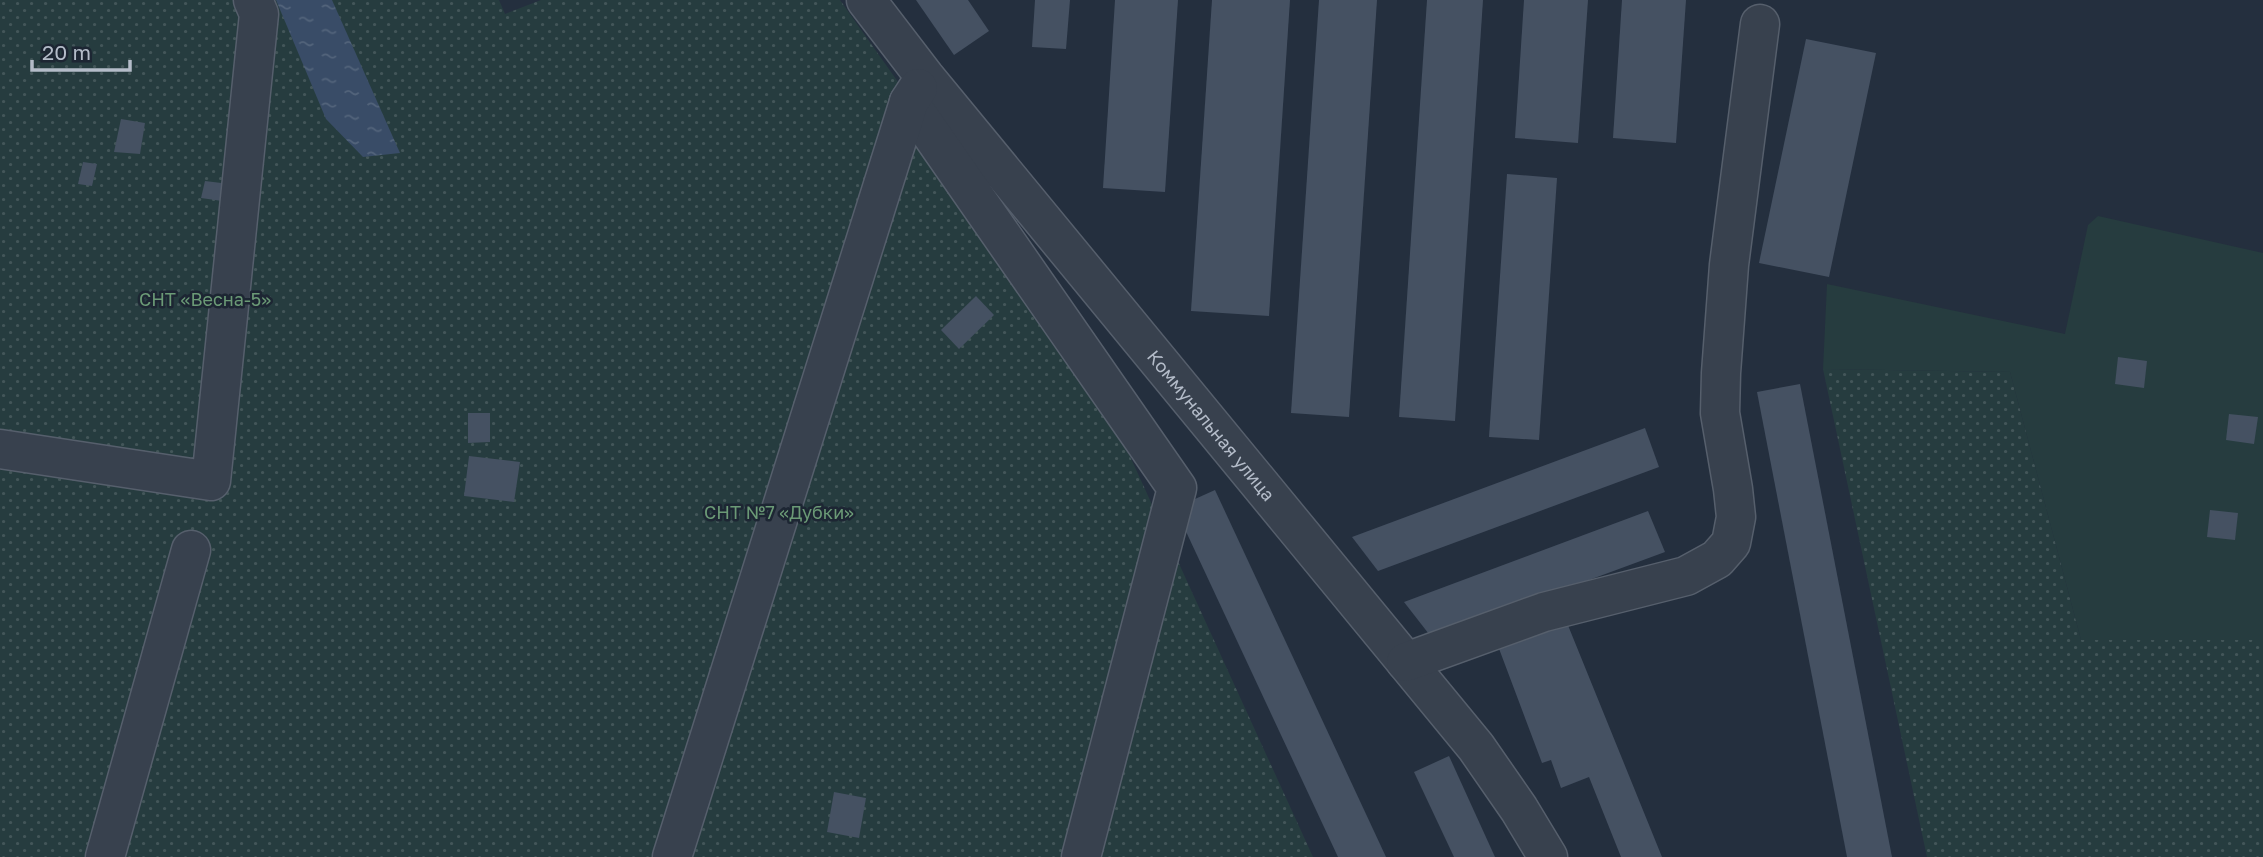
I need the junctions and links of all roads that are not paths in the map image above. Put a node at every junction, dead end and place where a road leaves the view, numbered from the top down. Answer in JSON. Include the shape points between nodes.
{"nodes":[{"id":1,"x":253,"y":0,"type":"edge"},
{"id":2,"x":866,"y":0,"type":"edge"},
{"id":3,"x":1760,"y":24,"type":"dead end"},
{"id":4,"x":917,"y":90,"type":"junction"},
{"id":5,"x":0,"y":449,"type":"edge"},
{"id":6,"x":191,"y":550,"type":"dead end"},
{"id":7,"x":1406,"y":662,"type":"junction"},
{"id":8,"x":105,"y":857,"type":"edge"},
{"id":9,"x":673,"y":857,"type":"edge"},
{"id":10,"x":1081,"y":857,"type":"edge"},
{"id":11,"x":1548,"y":857,"type":"edge"}],
"edges":[{"from":1,"to":5,"type":"street","via":[[259,14],[211,481]]},
{"from":2,"to":4,"type":"street","name":"Коммунальная улица"},
{"from":3,"to":7,"type":"street","via":[[1729,265],[1721,373],[1720,413],[1735,517],[1731,542],[1717,559],[1686,576],[1544,612]]},
{"from":4,"to":7,"type":"street","name":"Коммунальная улица"},
{"from":4,"to":9,"type":"street"},
{"from":4,"to":10,"type":"street","via":[[1177,488]]},
{"from":6,"to":8,"type":"street"},
{"from":7,"to":11,"type":"street","name":"Коммунальная улица","via":[[1476,747]]}]}
